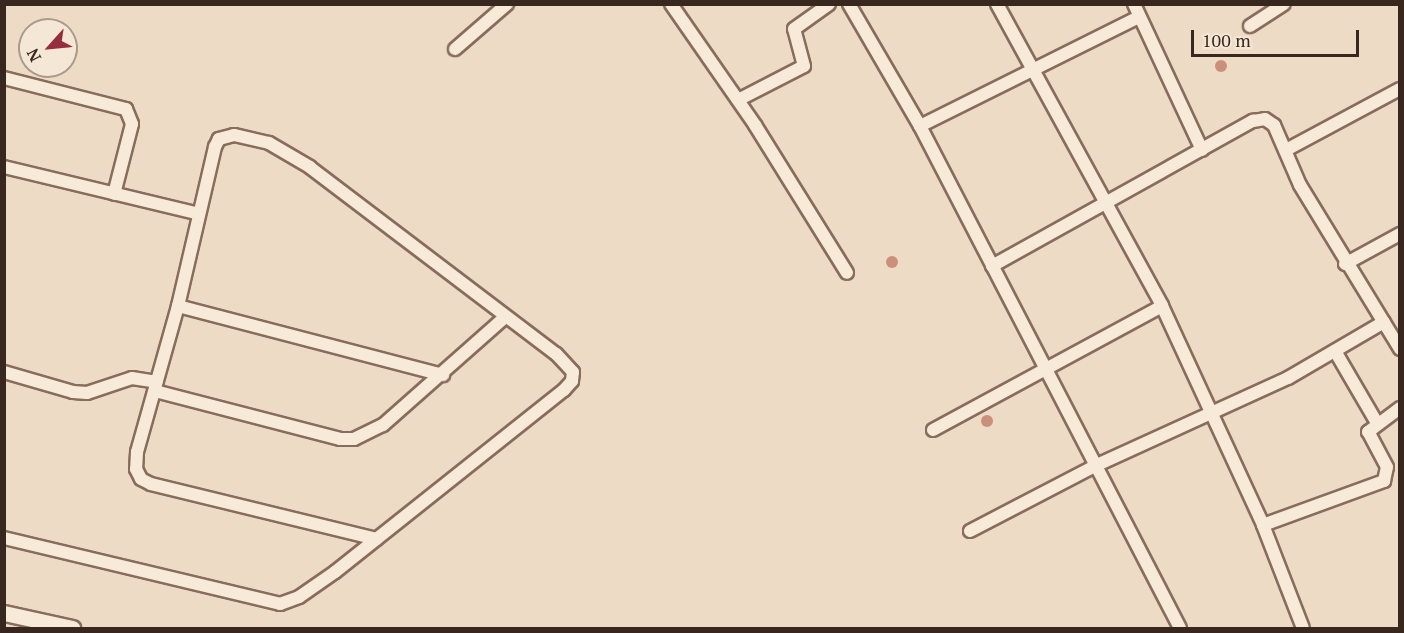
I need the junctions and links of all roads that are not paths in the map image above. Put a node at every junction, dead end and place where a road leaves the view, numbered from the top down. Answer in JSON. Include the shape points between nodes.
{"nodes":[{"id":1,"x":507,"y":4,"type":"edge"},
{"id":2,"x":671,"y":4,"type":"edge"},
{"id":3,"x":829,"y":4,"type":"edge"},
{"id":4,"x":849,"y":4,"type":"edge"},
{"id":5,"x":997,"y":4,"type":"edge"},
{"id":6,"x":1134,"y":4,"type":"edge"},
{"id":7,"x":1284,"y":4,"type":"edge"},
{"id":8,"x":1137,"y":18,"type":"junction"},
{"id":9,"x":1250,"y":26,"type":"dead end"},
{"id":10,"x":455,"y":49,"type":"dead end"},
{"id":11,"x":1032,"y":70,"type":"junction"},
{"id":12,"x":4,"y":78,"type":"edge"},
{"id":13,"x":1400,"y":90,"type":"edge"},
{"id":14,"x":738,"y":100,"type":"junction"},
{"id":15,"x":920,"y":126,"type":"junction"},
{"id":16,"x":1202,"y":150,"type":"junction"},
{"id":17,"x":1286,"y":150,"type":"junction"},
{"id":18,"x":4,"y":166,"type":"edge"},
{"id":19,"x":114,"y":194,"type":"junction"},
{"id":20,"x":1104,"y":204,"type":"junction"},
{"id":21,"x":196,"y":213,"type":"junction"},
{"id":22,"x":1400,"y":234,"type":"edge"},
{"id":23,"x":1345,"y":264,"type":"junction"},
{"id":24,"x":992,"y":266,"type":"junction"},
{"id":25,"x":847,"y":273,"type":"dead end"},
{"id":26,"x":178,"y":306,"type":"junction"},
{"id":27,"x":1162,"y":306,"type":"junction"},
{"id":28,"x":504,"y":318,"type":"junction"},
{"id":29,"x":1384,"y":322,"type":"junction"},
{"id":30,"x":1400,"y":349,"type":"edge"},
{"id":31,"x":1335,"y":351,"type":"junction"},
{"id":32,"x":1046,"y":366,"type":"junction"},
{"id":33,"x":4,"y":372,"type":"edge"},
{"id":34,"x":443,"y":375,"type":"junction"},
{"id":35,"x":156,"y":387,"type":"junction"},
{"id":36,"x":1400,"y":408,"type":"edge"},
{"id":37,"x":1211,"y":411,"type":"junction"},
{"id":38,"x":1377,"y":423,"type":"junction"},
{"id":39,"x":933,"y":430,"type":"dead end"},
{"id":40,"x":1097,"y":465,"type":"junction"},
{"id":41,"x":1263,"y":525,"type":"junction"},
{"id":42,"x":970,"y":531,"type":"dead end"},
{"id":43,"x":4,"y":537,"type":"edge"},
{"id":44,"x":376,"y":539,"type":"junction"},
{"id":45,"x":4,"y":613,"type":"edge"},
{"id":46,"x":72,"y":628,"type":"edge"},
{"id":47,"x":1180,"y":628,"type":"edge"},
{"id":48,"x":1303,"y":628,"type":"edge"}],
"edges":[{"from":1,"to":10,"type":"street"},
{"from":2,"to":14,"type":"street"},
{"from":3,"to":14,"type":"street","via":[[794,28],[804,66]]},
{"from":4,"to":15,"type":"street"},
{"from":5,"to":11,"type":"street"},
{"from":6,"to":8,"type":"street"},
{"from":7,"to":9,"type":"street"},
{"from":8,"to":11,"type":"street"},
{"from":8,"to":16,"type":"street"},
{"from":11,"to":15,"type":"street"},
{"from":11,"to":20,"type":"street"},
{"from":12,"to":19,"type":"street","via":[[126,109],[132,124]]},
{"from":13,"to":17,"type":"street"},
{"from":14,"to":25,"type":"street"},
{"from":15,"to":24,"type":"street"},
{"from":16,"to":17,"type":"street","via":[[1253,121],[1265,119],[1274,125]]},
{"from":16,"to":20,"type":"street"},
{"from":17,"to":23,"type":"street","via":[[1300,185]]},
{"from":18,"to":19,"type":"street"},
{"from":19,"to":21,"type":"street"},
{"from":20,"to":24,"type":"street"},
{"from":20,"to":27,"type":"street"},
{"from":21,"to":26,"type":"street"},
{"from":21,"to":28,"type":"street","via":[[219,140],[234,135],[269,143],[310,167]]},
{"from":22,"to":23,"type":"street"},
{"from":23,"to":29,"type":"street"},
{"from":24,"to":32,"type":"street"},
{"from":26,"to":34,"type":"street"},
{"from":26,"to":35,"type":"street"},
{"from":27,"to":32,"type":"street"},
{"from":27,"to":37,"type":"street"},
{"from":28,"to":34,"type":"street"},
{"from":28,"to":44,"type":"street","via":[[567,364],[573,372],[572,381]]},
{"from":29,"to":30,"type":"street"},
{"from":29,"to":31,"type":"street"},
{"from":31,"to":37,"type":"street","via":[[1288,378]]},
{"from":31,"to":38,"type":"street"},
{"from":32,"to":39,"type":"street"},
{"from":32,"to":40,"type":"street"},
{"from":33,"to":35,"type":"street","via":[[73,392],[87,393],[132,378]]},
{"from":34,"to":35,"type":"street","via":[[383,425],[354,439],[340,439]]},
{"from":35,"to":44,"type":"street","via":[[137,452],[136,469],[141,479]]},
{"from":36,"to":38,"type":"street"},
{"from":37,"to":40,"type":"street"},
{"from":37,"to":41,"type":"street"},
{"from":38,"to":41,"type":"street","via":[[1367,434],[1387,467],[1384,481]]},
{"from":40,"to":42,"type":"street"},
{"from":40,"to":47,"type":"street"},
{"from":41,"to":48,"type":"street"},
{"from":43,"to":44,"type":"street","via":[[280,604],[298,597]]},
{"from":45,"to":46,"type":"street"}]}
